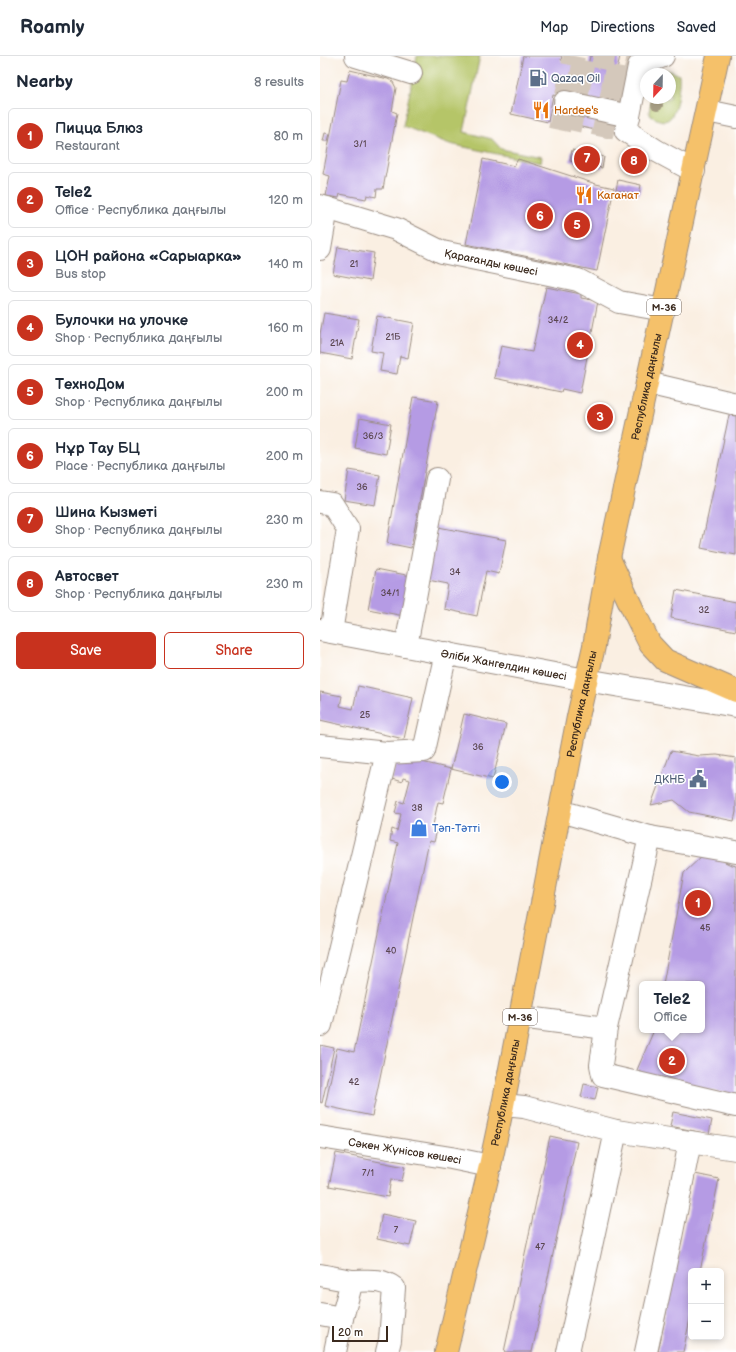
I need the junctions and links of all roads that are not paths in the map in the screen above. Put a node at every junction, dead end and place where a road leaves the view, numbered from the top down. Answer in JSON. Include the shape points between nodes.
{"nodes":[{"id":1,"x":356,"y":56,"type":"edge"},
{"id":2,"x":663,"y":56,"type":"edge"},
{"id":3,"x":718,"y":56,"type":"edge"},
{"id":4,"x":411,"y":73,"type":"dead end"},
{"id":5,"x":565,"y":102,"type":"tunnel mouth"},
{"id":6,"x":707,"y":111,"type":"junction"},
{"id":7,"x":629,"y":116,"type":"junction"},
{"id":8,"x":736,"y":117,"type":"edge"},
{"id":9,"x":694,"y":171,"type":"junction"},
{"id":10,"x":324,"y":207,"type":"edge"},
{"id":11,"x":320,"y":249,"type":"edge"},
{"id":12,"x":664,"y":310,"type":"junction"},
{"id":13,"x":648,"y":383,"type":"junction"},
{"id":14,"x":736,"y":404,"type":"edge"},
{"id":15,"x":437,"y":479,"type":"dead end"},
{"id":16,"x":320,"y":502,"type":"edge"},
{"id":17,"x":609,"y":558,"type":"junction"},
{"id":18,"x":326,"y":631,"type":"edge"},
{"id":19,"x":406,"y":646,"type":"junction"},
{"id":20,"x":446,"y":653,"type":"junction"},
{"id":21,"x":586,"y":680,"type":"junction"},
{"id":22,"x":736,"y":691,"type":"edge"},
{"id":23,"x":736,"y":706,"type":"edge"},
{"id":24,"x":320,"y":746,"type":"edge"},
{"id":25,"x":387,"y":753,"type":"junction"},
{"id":26,"x":560,"y":811,"type":"junction"},
{"id":27,"x":650,"y":838,"type":"junction"},
{"id":28,"x":736,"y":852,"type":"edge"},
{"id":29,"x":520,"y":1017,"type":"junction"},
{"id":30,"x":321,"y":1025,"type":"edge"},
{"id":31,"x":606,"y":1028,"type":"junction"},
{"id":32,"x":513,"y":1106,"type":"junction"},
{"id":33,"x":736,"y":1106,"type":"edge"},
{"id":34,"x":616,"y":1131,"type":"junction"},
{"id":35,"x":320,"y":1137,"type":"edge"},
{"id":36,"x":690,"y":1142,"type":"junction"},
{"id":37,"x":736,"y":1150,"type":"edge"},
{"id":38,"x":490,"y":1166,"type":"junction"},
{"id":39,"x":320,"y":1275,"type":"edge"},
{"id":40,"x":352,"y":1282,"type":"junction"},
{"id":41,"x":320,"y":1314,"type":"edge"},
{"id":42,"x":342,"y":1318,"type":"junction"},
{"id":43,"x":335,"y":1352,"type":"edge"},
{"id":44,"x":387,"y":1352,"type":"edge"},
{"id":45,"x":446,"y":1352,"type":"edge"},
{"id":46,"x":568,"y":1352,"type":"edge"},
{"id":47,"x":646,"y":1352,"type":"edge"}],
"edges":[{"from":1,"to":4,"type":"street"},
{"from":2,"to":7,"type":"street","via":[[639,66]]},
{"from":3,"to":6,"type":"main road","name":"Республика даңғылы","number":"M-36"},
{"from":5,"to":7,"type":"street"},
{"from":6,"to":8,"type":"street"},
{"from":6,"to":9,"type":"main road","name":"Республика даңғылы","number":"M-36"},
{"from":7,"to":9,"type":"street","via":[[626,131]]},
{"from":9,"to":12,"type":"main road","name":"Республика даңғылы","number":"M-36"},
{"from":10,"to":11,"type":"street"},
{"from":10,"to":12,"type":"street","name":"Қарағанды көшесі","via":[[396,229],[442,252],[520,275],[578,280],[619,302]]},
{"from":12,"to":13,"type":"main road","name":"Республика даңғылы","number":"M-36"},
{"from":13,"to":14,"type":"street"},
{"from":13,"to":17,"type":"main road","name":"Республика даңғылы","number":"M-36"},
{"from":15,"to":19,"type":"street"},
{"from":16,"to":18,"type":"street","via":[[332,504],[348,529]]},
{"from":17,"to":21,"type":"main road","name":"Республика даңғылы","number":"M-36"},
{"from":17,"to":22,"type":"main road","via":[[650,644],[665,660]]},
{"from":18,"to":19,"type":"street","name":"Әліби Жангелдин көшесі"},
{"from":19,"to":20,"type":"street","name":"Әліби Жангелдин көшесі"},
{"from":20,"to":21,"type":"street","name":"Әліби Жангелдин көшесі"},
{"from":20,"to":25,"type":"street","via":[[424,751]]},
{"from":21,"to":23,"type":"street","name":"Әліби Жангелдин көшесі"},
{"from":21,"to":26,"type":"main road","name":"Республика даңғылы","number":"M-36"},
{"from":24,"to":25,"type":"street"},
{"from":25,"to":30,"type":"street"},
{"from":26,"to":27,"type":"street"},
{"from":26,"to":29,"type":"main road","name":"Республика даңғылы","number":"M-36"},
{"from":27,"to":28,"type":"street"},
{"from":27,"to":31,"type":"street"},
{"from":29,"to":31,"type":"street"},
{"from":29,"to":32,"type":"main road","name":"Республика даңғылы","number":"M-36"},
{"from":31,"to":33,"type":"street","via":[[601,1065],[603,1075]]},
{"from":32,"to":34,"type":"street"},
{"from":32,"to":38,"type":"main road","name":"Республика даңғылы","number":"M-36"},
{"from":34,"to":36,"type":"street"},
{"from":34,"to":46,"type":"street"},
{"from":35,"to":38,"type":"street","name":"Сәкен Жүнісов көшесі"},
{"from":36,"to":37,"type":"street"},
{"from":36,"to":47,"type":"street"},
{"from":38,"to":45,"type":"main road","name":"Республика даңғылы","number":"M-36"},
{"from":39,"to":40,"type":"street"},
{"from":40,"to":42,"type":"street"},
{"from":40,"to":44,"type":"street","via":[[378,1280],[394,1288]]},
{"from":41,"to":42,"type":"street"},
{"from":42,"to":43,"type":"street"}]}
